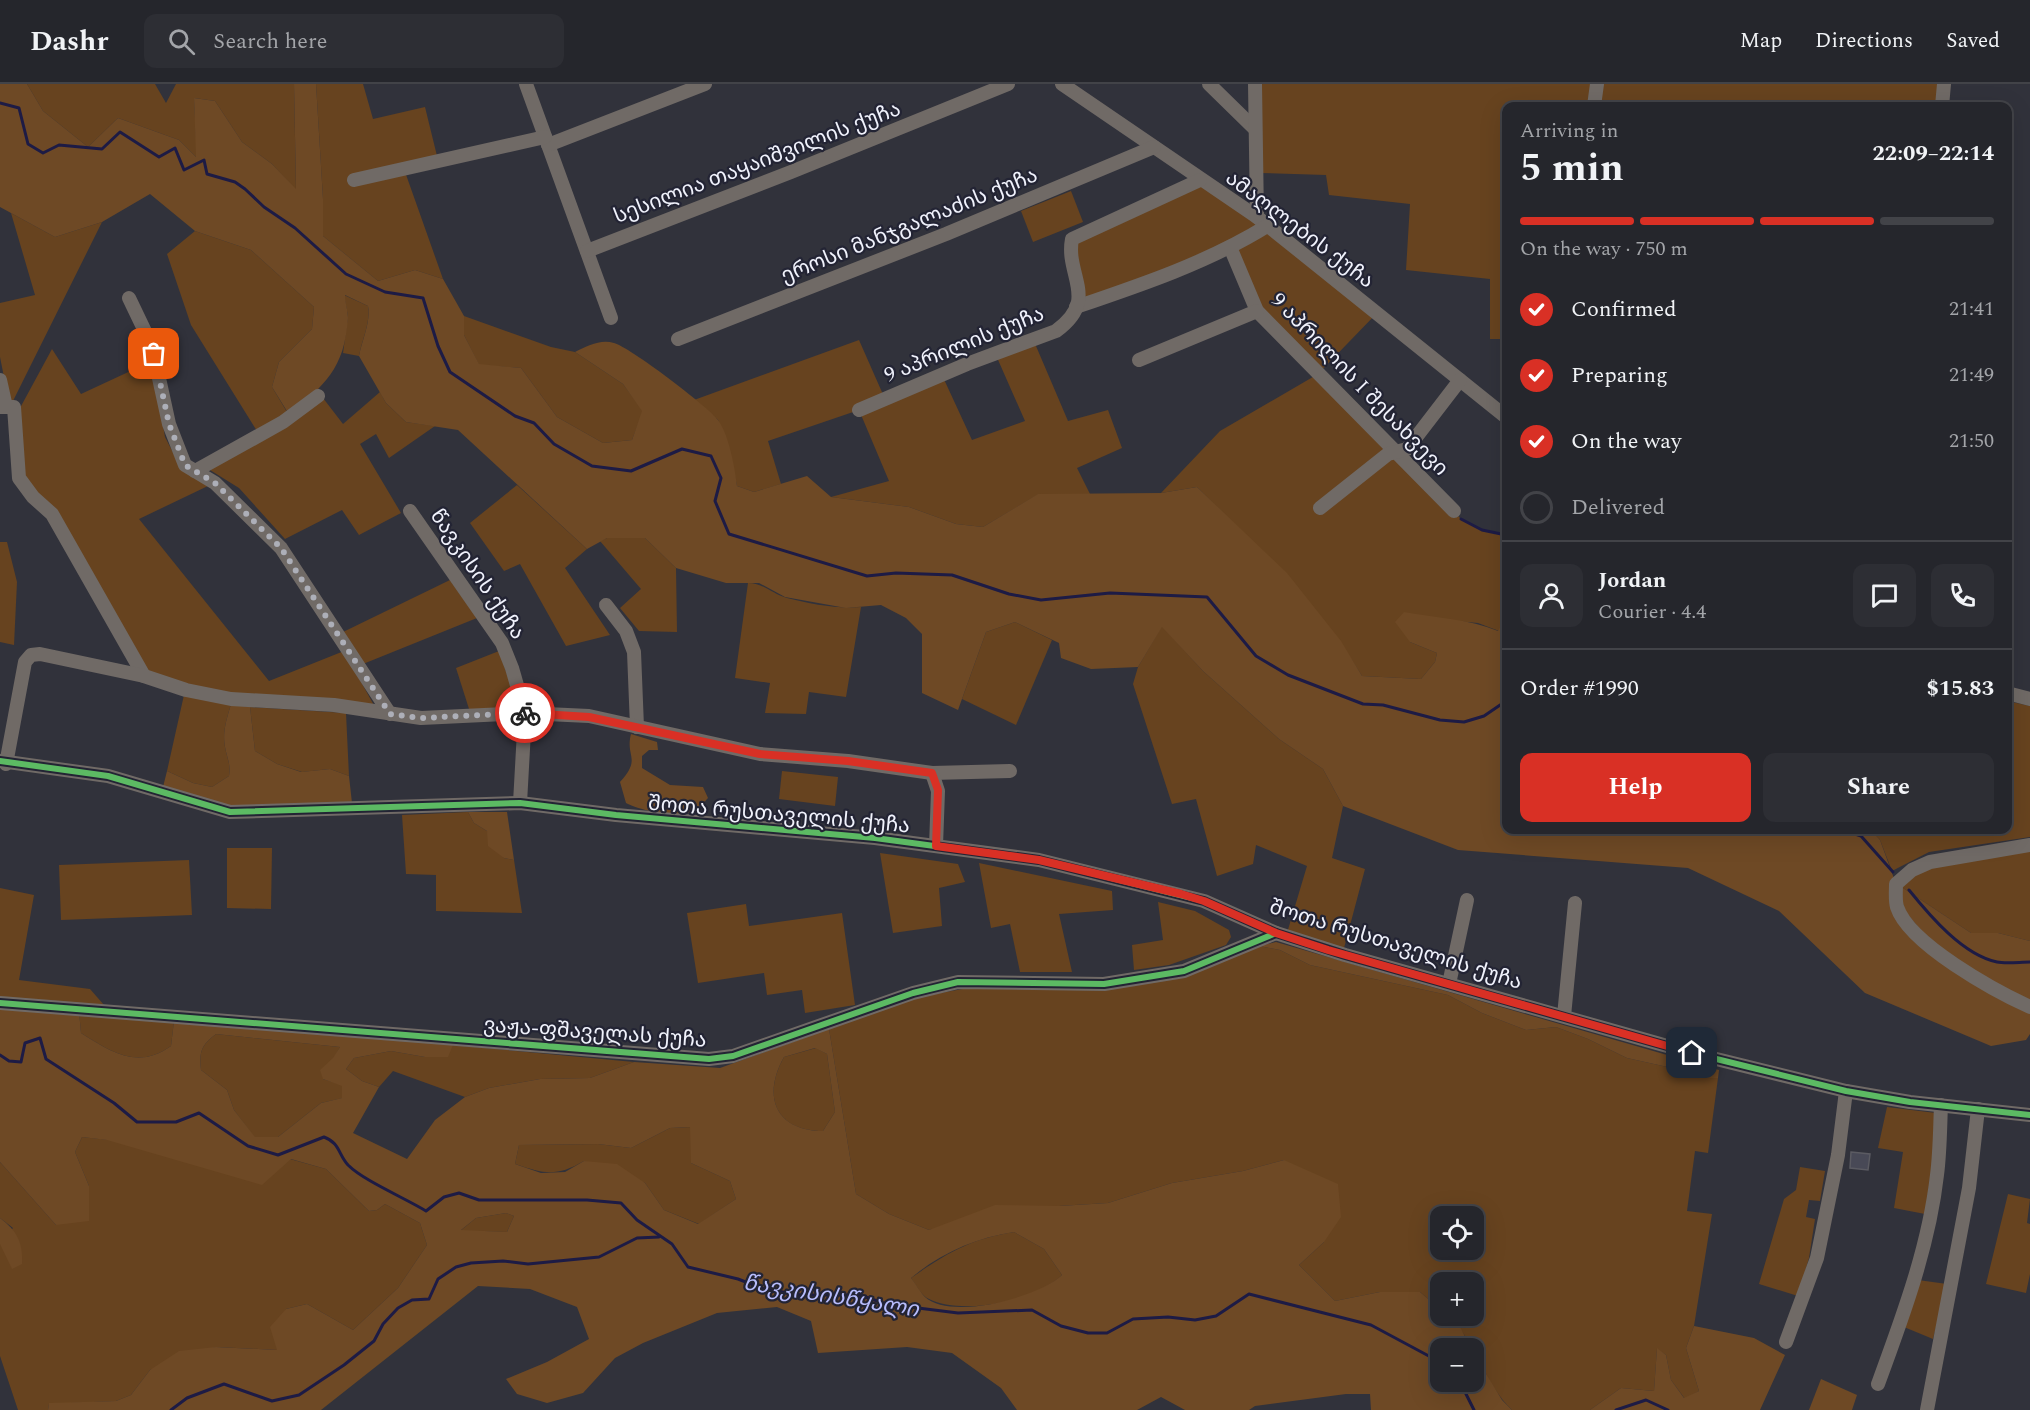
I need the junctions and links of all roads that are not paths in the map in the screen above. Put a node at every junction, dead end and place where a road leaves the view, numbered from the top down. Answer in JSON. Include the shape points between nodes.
{"nodes":[{"id":1,"x":526,"y":84,"type":"edge"},
{"id":2,"x":705,"y":84,"type":"edge"},
{"id":3,"x":1008,"y":84,"type":"edge"},
{"id":4,"x":1062,"y":84,"type":"edge"},
{"id":5,"x":1209,"y":84,"type":"edge"},
{"id":6,"x":1255,"y":84,"type":"edge"},
{"id":7,"x":1597,"y":84,"type":"edge"},
{"id":8,"x":1944,"y":84,"type":"edge"},
{"id":9,"x":1595,"y":102,"type":"edge"},
{"id":10,"x":1942,"y":102,"type":"edge"},
{"id":11,"x":1255,"y":129,"type":"junction"},
{"id":12,"x":547,"y":141,"type":"junction"},
{"id":13,"x":1154,"y":147,"type":"junction"},
{"id":14,"x":354,"y":180,"type":"dead end"},
{"id":15,"x":1200,"y":180,"type":"junction"},
{"id":16,"x":1262,"y":222,"type":"junction"},
{"id":17,"x":1230,"y":247,"type":"junction"},
{"id":18,"x":587,"y":251,"type":"junction"},
{"id":19,"x":129,"y":298,"type":"dead end"},
{"id":20,"x":1076,"y":307,"type":"junction"},
{"id":21,"x":1257,"y":311,"type":"junction"},
{"id":22,"x":611,"y":318,"type":"dead end"},
{"id":23,"x":678,"y":339,"type":"dead end"},
{"id":24,"x":1139,"y":360,"type":"dead end"},
{"id":25,"x":0,"y":380,"type":"edge"},
{"id":26,"x":1460,"y":380,"type":"junction"},
{"id":27,"x":318,"y":396,"type":"dead end"},
{"id":28,"x":3,"y":407,"type":"edge"},
{"id":29,"x":859,"y":410,"type":"dead end"},
{"id":30,"x":1502,"y":414,"type":"edge"},
{"id":31,"x":1396,"y":452,"type":"junction"},
{"id":32,"x":195,"y":471,"type":"junction"},
{"id":33,"x":1320,"y":508,"type":"dead end"},
{"id":34,"x":410,"y":511,"type":"dead end"},
{"id":35,"x":1454,"y":511,"type":"dead end"},
{"id":36,"x":606,"y":605,"type":"dead end"},
{"id":37,"x":144,"y":676,"type":"junction"},
{"id":38,"x":2012,"y":694,"type":"edge"},
{"id":39,"x":2030,"y":699,"type":"edge"},
{"id":40,"x":525,"y":713,"type":"junction"},
{"id":41,"x":390,"y":714,"type":"junction"},
{"id":42,"x":637,"y":727,"type":"junction"},
{"id":43,"x":2,"y":763,"type":"edge"},
{"id":44,"x":1010,"y":771,"type":"dead end"},
{"id":45,"x":932,"y":773,"type":"junction"},
{"id":46,"x":520,"y":803,"type":"junction"},
{"id":47,"x":2030,"y":845,"type":"edge"},
{"id":48,"x":936,"y":846,"type":"junction"},
{"id":49,"x":1467,"y":900,"type":"dead end"},
{"id":50,"x":1575,"y":903,"type":"dead end"},
{"id":51,"x":1276,"y":933,"type":"junction"},
{"id":52,"x":1449,"y":984,"type":"junction"},
{"id":53,"x":0,"y":1003,"type":"edge"},
{"id":54,"x":2030,"y":1007,"type":"edge"},
{"id":55,"x":1564,"y":1016,"type":"junction"},
{"id":56,"x":1846,"y":1090,"type":"junction"},
{"id":57,"x":1941,"y":1105,"type":"junction"},
{"id":58,"x":1978,"y":1109,"type":"junction"},
{"id":59,"x":2030,"y":1115,"type":"edge"},
{"id":60,"x":1786,"y":1342,"type":"dead end"},
{"id":61,"x":1878,"y":1384,"type":"dead end"},
{"id":62,"x":1927,"y":1410,"type":"edge"}],
"edges":[{"from":1,"to":12,"type":"street"},
{"from":2,"to":12,"type":"street"},
{"from":3,"to":18,"type":"street","name":"სესილია თაყაიშვილის ქუჩა"},
{"from":4,"to":13,"type":"street","name":"ამაღლების ქუჩა"},
{"from":5,"to":11,"type":"street"},
{"from":6,"to":11,"type":"street"},
{"from":7,"to":9,"type":"street"},
{"from":8,"to":10,"type":"street"},
{"from":11,"to":16,"type":"street"},
{"from":12,"to":14,"type":"street"},
{"from":12,"to":18,"type":"street"},
{"from":13,"to":15,"type":"street","name":"ამაღლების ქუჩა"},
{"from":13,"to":23,"type":"street","name":"ეროსი მანჯგალაძის ქუჩა"},
{"from":15,"to":16,"type":"street","name":"ამაღლების ქუჩა"},
{"from":15,"to":20,"type":"street","via":[[1072,239],[1080,292]]},
{"from":16,"to":17,"type":"street"},
{"from":16,"to":26,"type":"street","name":"ამაღლების ქუჩა"},
{"from":17,"to":20,"type":"street"},
{"from":17,"to":21,"type":"street","name":"9 აპრილის I შესახვევი"},
{"from":18,"to":22,"type":"street"},
{"from":19,"to":32,"type":"street","via":[[152,346],[169,424],[185,465]]},
{"from":20,"to":29,"type":"street","name":"9 აპრილის ქუჩა","via":[[1068,322],[1056,331]]},
{"from":21,"to":24,"type":"street"},
{"from":21,"to":31,"type":"street","name":"9 აპრილის I შესახვევი"},
{"from":25,"to":28,"type":"street"},
{"from":26,"to":30,"type":"street","name":"ამაღლების ქუჩა"},
{"from":26,"to":31,"type":"street","via":[[1407,449]]},
{"from":27,"to":32,"type":"street","via":[[283,422]]},
{"from":28,"to":37,"type":"street","via":[[14,407],[19,478],[52,514]]},
{"from":31,"to":33,"type":"street","via":[[1388,454]]},
{"from":31,"to":35,"type":"street","name":"9 აპრილის I შესახვევი"},
{"from":32,"to":41,"type":"street","via":[[215,483],[281,548]]},
{"from":34,"to":40,"type":"street","name":"წავკისის ქუჩა","via":[[502,643]]},
{"from":36,"to":42,"type":"street","via":[[626,631],[634,652]]},
{"from":37,"to":41,"type":"street","via":[[231,699],[334,705]]},
{"from":37,"to":43,"type":"street","via":[[31,655],[25,662]]},
{"from":38,"to":39,"type":"street"},
{"from":40,"to":41,"type":"street","via":[[421,718]]},
{"from":40,"to":42,"type":"street","via":[[589,717]]},
{"from":40,"to":46,"type":"street","name":"წავკისის ქუჩა"},
{"from":42,"to":45,"type":"street","via":[[760,754]]},
{"from":43,"to":46,"type":"street","name":"შოთა რუსთაველის ქუჩა","via":[[108,776],[230,812]]},
{"from":44,"to":45,"type":"street"},
{"from":45,"to":48,"type":"street","via":[[938,790]]},
{"from":46,"to":48,"type":"street","name":"შოთა რუსთაველის ქუჩა"},
{"from":47,"to":54,"type":"street","via":[[1930,862],[1912,870],[1896,884],[1896,905],[1916,936],[1964,970]]},
{"from":48,"to":51,"type":"street","name":"შოთა რუსთაველის ქუჩა","via":[[1039,860],[1181,894]]},
{"from":49,"to":52,"type":"street"},
{"from":50,"to":55,"type":"street"},
{"from":51,"to":52,"type":"street","name":"შოთა რუსთაველის ქუჩა"},
{"from":51,"to":53,"type":"street","name":"ვაჟა-ფშაველას ქუჩა","via":[[1184,971],[1104,984],[958,982],[913,993],[733,1056],[709,1059]]},
{"from":52,"to":55,"type":"street","name":"შოთა რუსთაველის ქუჩა"},
{"from":55,"to":56,"type":"street","name":"შოთა რუსთაველის ქუჩა","via":[[1692,1053]]},
{"from":56,"to":57,"type":"street","name":"შოთა რუსთაველის ქუჩა"},
{"from":56,"to":60,"type":"street","via":[[1838,1155],[1817,1258]]},
{"from":57,"to":58,"type":"street","name":"შოთა რუსთაველის ქუჩა"},
{"from":57,"to":61,"type":"street","via":[[1930,1219],[1899,1328]]},
{"from":58,"to":59,"type":"street","name":"შოთა რუსთაველის ქუჩა"},
{"from":58,"to":62,"type":"street","via":[[1969,1188]]}]}
